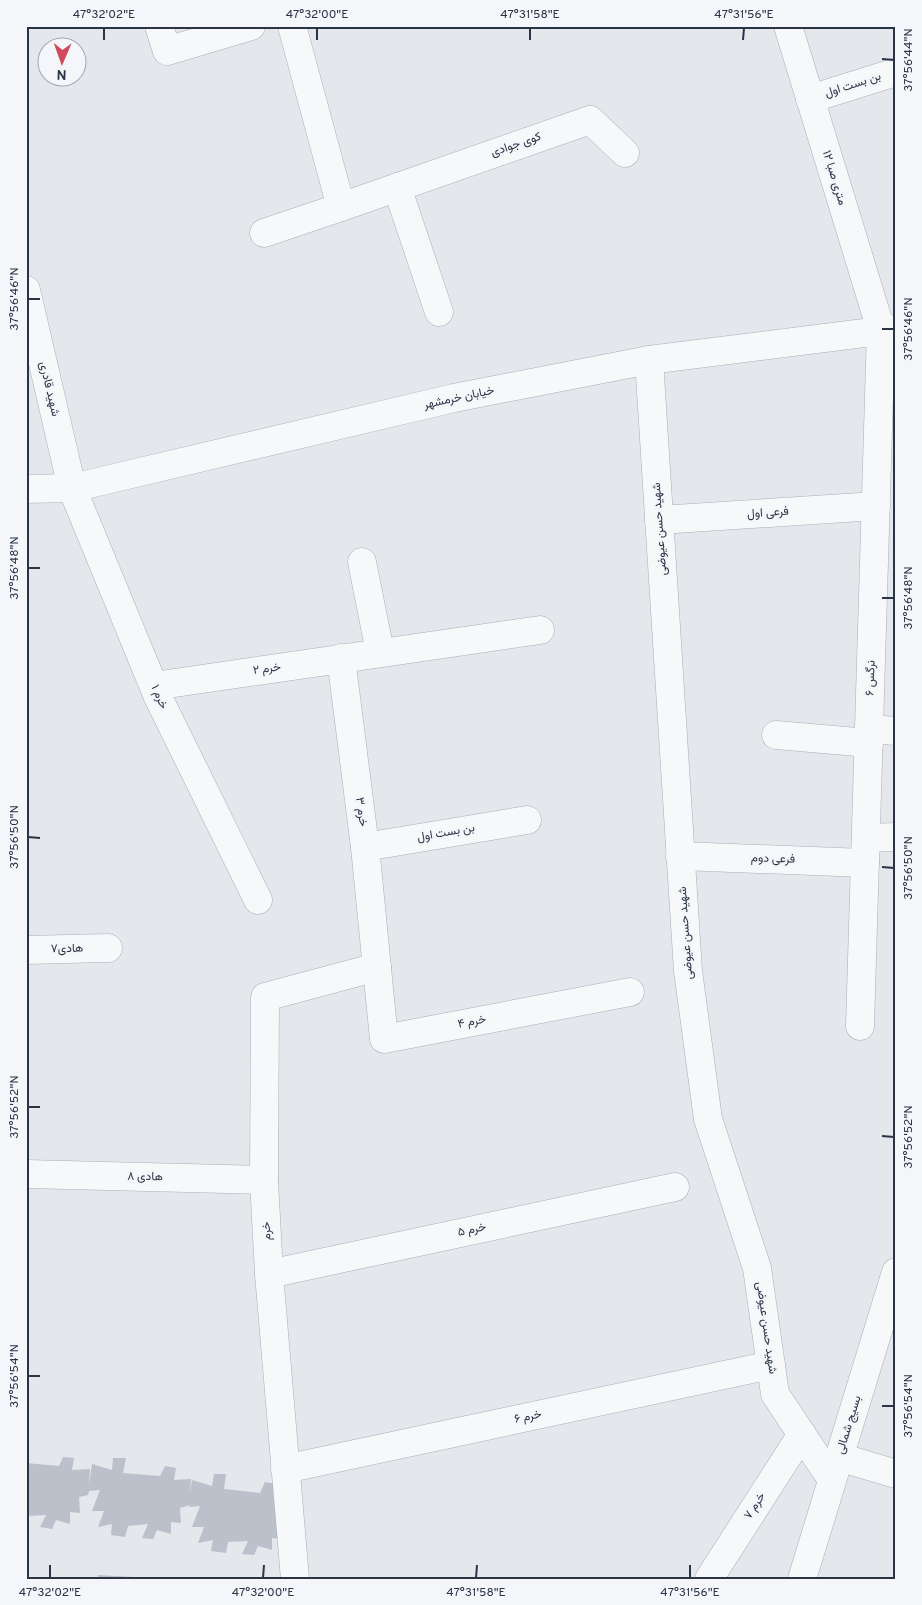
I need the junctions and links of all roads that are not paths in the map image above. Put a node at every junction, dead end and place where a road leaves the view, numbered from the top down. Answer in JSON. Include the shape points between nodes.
{"nodes":[{"id":1,"x":252,"y":26,"type":"edge"},
{"id":2,"x":292,"y":26,"type":"edge"},
{"id":3,"x":788,"y":26,"type":"edge"},
{"id":4,"x":163,"y":39,"type":"edge"},
{"id":5,"x":896,"y":72,"type":"edge"},
{"id":6,"x":810,"y":99,"type":"junction"},
{"id":7,"x":625,"y":153,"type":"dead end"},
{"id":8,"x":397,"y":188,"type":"junction"},
{"id":9,"x":341,"y":207,"type":"junction"},
{"id":10,"x":264,"y":233,"type":"dead end"},
{"id":11,"x":26,"y":290,"type":"edge"},
{"id":12,"x":439,"y":312,"type":"dead end"},
{"id":13,"x":889,"y":329,"type":"edge"},
{"id":14,"x":648,"y":360,"type":"junction"},
{"id":15,"x":72,"y":488,"type":"junction"},
{"id":16,"x":26,"y":489,"type":"edge"},
{"id":17,"x":876,"y":506,"type":"junction"},
{"id":18,"x":659,"y":520,"type":"junction"},
{"id":19,"x":362,"y":562,"type":"dead end"},
{"id":20,"x":540,"y":630,"type":"dead end"},
{"id":21,"x":380,"y":652,"type":"junction"},
{"id":22,"x":341,"y":658,"type":"junction"},
{"id":23,"x":154,"y":686,"type":"junction"},
{"id":24,"x":896,"y":730,"type":"edge"},
{"id":25,"x":776,"y":735,"type":"dead end"},
{"id":26,"x":869,"y":736,"type":"junction"},
{"id":27,"x":527,"y":820,"type":"dead end"},
{"id":28,"x":896,"y":837,"type":"edge"},
{"id":29,"x":366,"y":847,"type":"junction"},
{"id":30,"x":865,"y":851,"type":"junction"},
{"id":31,"x":680,"y":856,"type":"junction"},
{"id":32,"x":258,"y":900,"type":"dead end"},
{"id":33,"x":108,"y":948,"type":"dead end"},
{"id":34,"x":26,"y":950,"type":"edge"},
{"id":35,"x":377,"y":967,"type":"junction"},
{"id":36,"x":630,"y":992,"type":"dead end"},
{"id":37,"x":860,"y":1026,"type":"dead end"},
{"id":38,"x":26,"y":1174,"type":"edge"},
{"id":39,"x":264,"y":1180,"type":"junction"},
{"id":40,"x":675,"y":1187,"type":"dead end"},
{"id":41,"x":269,"y":1274,"type":"junction"},
{"id":42,"x":895,"y":1279,"type":"edge"},
{"id":43,"x":771,"y":1365,"type":"junction"},
{"id":44,"x":802,"y":1434,"type":"junction"},
{"id":45,"x":836,"y":1468,"type":"junction"},
{"id":46,"x":285,"y":1469,"type":"junction"},
{"id":47,"x":896,"y":1474,"type":"edge"},
{"id":48,"x":295,"y":1579,"type":"edge"},
{"id":49,"x":709,"y":1579,"type":"edge"},
{"id":50,"x":802,"y":1579,"type":"edge"}],
"edges":[{"from":1,"to":4,"type":"street"},
{"from":2,"to":9,"type":"street"},
{"from":3,"to":6,"type":"street","name":"۱۲ متری صبا"},
{"from":5,"to":6,"type":"street","name":"بن بست اول"},
{"from":6,"to":13,"type":"street","name":"۱۲ متری صبا"},
{"from":7,"to":8,"type":"street","name":"کوی جوادی","via":[[590,120]]},
{"from":8,"to":9,"type":"street","name":"کوی جوادی"},
{"from":8,"to":12,"type":"street"},
{"from":9,"to":10,"type":"street","name":"کوی جوادی"},
{"from":11,"to":15,"type":"street","name":"شهید قادری"},
{"from":13,"to":14,"type":"street","name":"خیابان خرمشهر"},
{"from":13,"to":17,"type":"street","name":"نرگس ۶"},
{"from":14,"to":15,"type":"street","name":"خیابان خرمشهر","via":[[454,398]]},
{"from":14,"to":18,"type":"street","name":"شهید حسن عیوضی"},
{"from":15,"to":16,"type":"street","name":"خیابان خرمشهر"},
{"from":15,"to":23,"type":"street","name":"خرم ۱"},
{"from":17,"to":18,"type":"street","name":"فرعی اول"},
{"from":17,"to":26,"type":"street","name":"نرگس ۶"},
{"from":18,"to":31,"type":"street","name":"شهید حسن عیوضی"},
{"from":19,"to":21,"type":"street"},
{"from":20,"to":21,"type":"street","name":"خرم ۲"},
{"from":21,"to":22,"type":"street","name":"خرم ۲"},
{"from":22,"to":23,"type":"street","name":"خرم ۲"},
{"from":22,"to":29,"type":"street","name":"خرم ۳"},
{"from":23,"to":32,"type":"street","name":"خرم ۱"},
{"from":24,"to":26,"type":"street"},
{"from":25,"to":26,"type":"street"},
{"from":26,"to":30,"type":"street","name":"نرگس ۶"},
{"from":27,"to":29,"type":"street","name":"بن بست اول"},
{"from":28,"to":30,"type":"street","name":"فرعی دوم"},
{"from":29,"to":35,"type":"street","name":"خرم ۳"},
{"from":30,"to":31,"type":"street","name":"فرعی دوم"},
{"from":30,"to":37,"type":"street","name":"نرگس ۶"},
{"from":31,"to":43,"type":"street","name":"شهید حسن عیوضی","via":[[688,971],[708,1119],[757,1268]]},
{"from":33,"to":34,"type":"street","name":"هادی۷"},
{"from":35,"to":36,"type":"street","name":"خرم ۴","via":[[384,1039]]},
{"from":35,"to":39,"type":"street","name":"خرم","via":[[265,997]]},
{"from":38,"to":39,"type":"street","name":"هادی ۸"},
{"from":39,"to":41,"type":"street","name":"خرم"},
{"from":40,"to":41,"type":"street","name":"خرم ۵"},
{"from":41,"to":46,"type":"street","name":"خرم"},
{"from":42,"to":45,"type":"street","name":"بسیج شمالی"},
{"from":43,"to":44,"type":"street","name":"شهید حسن عیوضی","via":[[775,1394]]},
{"from":43,"to":46,"type":"street","name":"خرم ۶"},
{"from":44,"to":45,"type":"street","name":"شهید حسن عیوضی"},
{"from":44,"to":49,"type":"street","name":"خرم ۷"},
{"from":45,"to":47,"type":"street"},
{"from":45,"to":50,"type":"street","name":"بسیج شمالی"},
{"from":46,"to":48,"type":"street","name":"خرم"}]}
